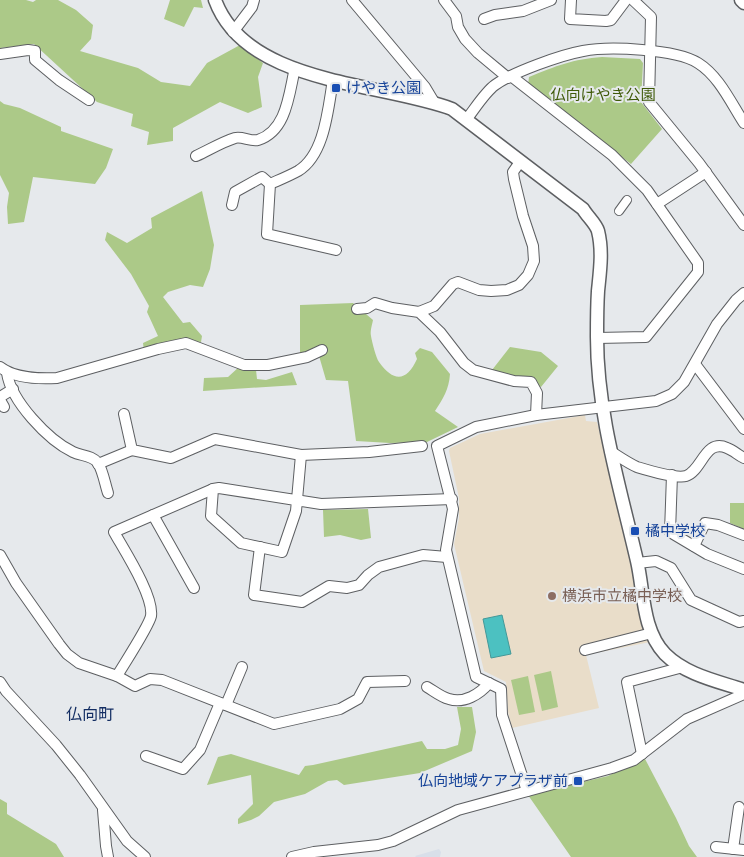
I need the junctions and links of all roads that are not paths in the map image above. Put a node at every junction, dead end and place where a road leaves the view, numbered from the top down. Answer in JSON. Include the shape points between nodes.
{"nodes":[{"id":1,"x":215,"y":0,"type":"edge"},
{"id":2,"x":254,"y":0,"type":"edge"},
{"id":3,"x":352,"y":0,"type":"edge"},
{"id":4,"x":444,"y":0,"type":"edge"},
{"id":5,"x":551,"y":0,"type":"edge"},
{"id":6,"x":571,"y":0,"type":"edge"},
{"id":7,"x":626,"y":0,"type":"edge"},
{"id":8,"x":633,"y":0,"type":"edge"},
{"id":9,"x":741,"y":0,"type":"edge"},
{"id":10,"x":744,"y":3,"type":"edge"},
{"id":11,"x":484,"y":19,"type":"dead end"},
{"id":12,"x":233,"y":32,"type":"junction"},
{"id":13,"x":651,"y":50,"type":"junction"},
{"id":14,"x":0,"y":54,"type":"edge"},
{"id":15,"x":295,"y":68,"type":"junction"},
{"id":16,"x":510,"y":77,"type":"junction"},
{"id":17,"x":333,"y":80,"type":"junction"},
{"id":18,"x":90,"y":100,"type":"dead end"},
{"id":19,"x":434,"y":102,"type":"junction"},
{"id":20,"x":466,"y":120,"type":"junction"},
{"id":21,"x":744,"y":123,"type":"edge"},
{"id":22,"x":196,"y":156,"type":"dead end"},
{"id":23,"x":520,"y":162,"type":"junction"},
{"id":24,"x":706,"y":172,"type":"junction"},
{"id":25,"x":270,"y":184,"type":"junction"},
{"id":26,"x":627,"y":200,"type":"dead end"},
{"id":27,"x":657,"y":204,"type":"junction"},
{"id":28,"x":232,"y":205,"type":"dead end"},
{"id":29,"x":619,"y":211,"type":"dead end"},
{"id":30,"x":744,"y":225,"type":"edge"},
{"id":31,"x":336,"y":250,"type":"dead end"},
{"id":32,"x":744,"y":293,"type":"edge"},
{"id":33,"x":358,"y":308,"type":"dead end"},
{"id":34,"x":420,"y":312,"type":"junction"},
{"id":35,"x":597,"y":338,"type":"junction"},
{"id":36,"x":322,"y":350,"type":"dead end"},
{"id":37,"x":695,"y":364,"type":"junction"},
{"id":38,"x":4,"y":370,"type":"edge"},
{"id":39,"x":13,"y":389,"type":"junction"},
{"id":40,"x":1,"y":401,"type":"edge"},
{"id":41,"x":602,"y":408,"type":"junction"},
{"id":42,"x":124,"y":414,"type":"dead end"},
{"id":43,"x":536,"y":415,"type":"junction"},
{"id":44,"x":744,"y":429,"type":"edge"},
{"id":45,"x":422,"y":446,"type":"dead end"},
{"id":46,"x":132,"y":450,"type":"junction"},
{"id":47,"x":610,"y":452,"type":"junction"},
{"id":48,"x":301,"y":455,"type":"junction"},
{"id":49,"x":744,"y":458,"type":"edge"},
{"id":50,"x":98,"y":464,"type":"junction"},
{"id":51,"x":672,"y":476,"type":"junction"},
{"id":52,"x":213,"y":489,"type":"junction"},
{"id":53,"x":108,"y":493,"type":"dead end"},
{"id":54,"x":452,"y":499,"type":"junction"},
{"id":55,"x":297,"y":500,"type":"junction"},
{"id":56,"x":153,"y":515,"type":"junction"},
{"id":57,"x":744,"y":535,"type":"edge"},
{"id":58,"x":694,"y":546,"type":"junction"},
{"id":59,"x":260,"y":547,"type":"junction"},
{"id":60,"x":0,"y":556,"type":"edge"},
{"id":61,"x":447,"y":557,"type":"junction"},
{"id":62,"x":637,"y":562,"type":"junction"},
{"id":63,"x":744,"y":569,"type":"edge"},
{"id":64,"x":194,"y":588,"type":"dead end"},
{"id":65,"x":744,"y":621,"type":"edge"},
{"id":66,"x":652,"y":633,"type":"junction"},
{"id":67,"x":586,"y":650,"type":"dead end"},
{"id":68,"x":242,"y":667,"type":"dead end"},
{"id":69,"x":683,"y":667,"type":"junction"},
{"id":70,"x":117,"y":676,"type":"junction"},
{"id":71,"x":405,"y":681,"type":"dead end"},
{"id":72,"x":0,"y":682,"type":"edge"},
{"id":73,"x":489,"y":683,"type":"junction"},
{"id":74,"x":427,"y":687,"type":"dead end"},
{"id":75,"x":744,"y":690,"type":"edge"},
{"id":76,"x":744,"y":694,"type":"edge"},
{"id":77,"x":223,"y":704,"type":"junction"},
{"id":78,"x":642,"y":754,"type":"junction"},
{"id":79,"x":146,"y":756,"type":"dead end"},
{"id":80,"x":527,"y":791,"type":"junction"},
{"id":81,"x":739,"y":807,"type":"dead end"},
{"id":82,"x":103,"y":810,"type":"junction"},
{"id":83,"x":716,"y":847,"type":"dead end"},
{"id":84,"x":733,"y":849,"type":"junction"},
{"id":85,"x":744,"y":850,"type":"edge"},
{"id":86,"x":108,"y":857,"type":"edge"},
{"id":87,"x":145,"y":857,"type":"edge"},
{"id":88,"x":292,"y":857,"type":"edge"}],
"edges":[{"from":1,"to":12,"type":"street"},
{"from":2,"to":12,"type":"street"},
{"from":3,"to":19,"type":"street"},
{"from":4,"to":16,"type":"street","via":[[456,16],[465,39]]},
{"from":5,"to":11,"type":"street","via":[[523,11]]},
{"from":6,"to":7,"type":"street","via":[[570,19],[606,21],[611,20]]},
{"from":8,"to":13,"type":"street","via":[[652,17]]},
{"from":9,"to":10,"type":"street"},
{"from":12,"to":15,"type":"street","via":[[259,52]]},
{"from":13,"to":16,"type":"street","via":[[584,50]]},
{"from":13,"to":21,"type":"street","via":[[681,55],[699,63],[717,80]]},
{"from":13,"to":24,"type":"street","via":[[649,102]]},
{"from":14,"to":18,"type":"street","via":[[35,50],[35,60]]},
{"from":15,"to":17,"type":"street"},
{"from":15,"to":22,"type":"street","via":[[281,121],[270,133],[256,140],[237,137]]},
{"from":16,"to":20,"type":"street","via":[[493,86]]},
{"from":16,"to":27,"type":"street","via":[[612,155]]},
{"from":17,"to":19,"type":"street"},
{"from":17,"to":25,"type":"street","via":[[317,150],[300,170]]},
{"from":19,"to":20,"type":"street","via":[[452,109]]},
{"from":20,"to":23,"type":"street"},
{"from":23,"to":34,"type":"street","via":[[513,172],[533,246],[534,261],[528,276],[519,286],[507,290],[479,290],[458,282],[434,306]]},
{"from":23,"to":35,"type":"street","via":[[583,209],[597,229],[602,257]]},
{"from":24,"to":27,"type":"street"},
{"from":24,"to":30,"type":"street"},
{"from":25,"to":28,"type":"street","via":[[262,177],[234,192]]},
{"from":25,"to":31,"type":"street","via":[[267,234]]},
{"from":26,"to":29,"type":"street"},
{"from":27,"to":35,"type":"street","via":[[698,263],[698,272],[646,338]]},
{"from":32,"to":37,"type":"street","via":[[717,324]]},
{"from":33,"to":34,"type":"street","via":[[367,308],[375,303]]},
{"from":34,"to":43,"type":"street","via":[[473,370],[531,382],[537,393]]},
{"from":35,"to":41,"type":"street"},
{"from":36,"to":38,"type":"street","via":[[307,357],[268,365],[244,365],[186,344],[57,378],[45,379]]},
{"from":37,"to":41,"type":"street","via":[[672,394],[656,401]]},
{"from":37,"to":44,"type":"street"},
{"from":38,"to":39,"type":"street"},
{"from":39,"to":40,"type":"street"},
{"from":39,"to":50,"type":"street","via":[[44,432]]},
{"from":41,"to":43,"type":"street"},
{"from":41,"to":47,"type":"street"},
{"from":42,"to":46,"type":"street"},
{"from":43,"to":54,"type":"street","via":[[476,427],[437,446]]},
{"from":45,"to":48,"type":"street"},
{"from":46,"to":48,"type":"street","via":[[170,458],[214,439]]},
{"from":46,"to":50,"type":"street"},
{"from":47,"to":51,"type":"street","via":[[635,466]]},
{"from":47,"to":62,"type":"street"},
{"from":48,"to":55,"type":"street"},
{"from":49,"to":51,"type":"street","via":[[726,447],[711,449],[695,471],[685,477]]},
{"from":50,"to":53,"type":"street"},
{"from":51,"to":58,"type":"street","via":[[670,532]]},
{"from":52,"to":55,"type":"street"},
{"from":52,"to":56,"type":"street"},
{"from":52,"to":59,"type":"street","via":[[211,516],[241,544]]},
{"from":54,"to":55,"type":"street","via":[[321,504]]},
{"from":54,"to":61,"type":"street"},
{"from":55,"to":59,"type":"street","via":[[282,552]]},
{"from":56,"to":64,"type":"street"},
{"from":56,"to":70,"type":"street","via":[[114,532],[151,604],[151,617]]},
{"from":57,"to":58,"type":"street","via":[[718,524],[705,523]]},
{"from":58,"to":63,"type":"street"},
{"from":59,"to":61,"type":"street","via":[[254,595],[302,602],[329,586],[347,588],[359,585],[379,567],[423,555]]},
{"from":60,"to":70,"type":"street","via":[[67,654],[79,663]]},
{"from":61,"to":73,"type":"street","via":[[476,677]]},
{"from":62,"to":65,"type":"street","via":[[656,561],[671,568],[691,600],[739,622]]},
{"from":62,"to":66,"type":"street"},
{"from":66,"to":67,"type":"street"},
{"from":66,"to":69,"type":"street","via":[[666,654]]},
{"from":68,"to":77,"type":"street"},
{"from":69,"to":75,"type":"street"},
{"from":69,"to":78,"type":"street","via":[[627,682]]},
{"from":70,"to":77,"type":"street","via":[[135,686],[150,679],[162,680]]},
{"from":71,"to":77,"type":"street","via":[[366,682],[358,699],[340,709],[274,724]]},
{"from":72,"to":82,"type":"street","via":[[74,768]]},
{"from":73,"to":74,"type":"street","via":[[472,697],[462,699],[449,699]]},
{"from":73,"to":80,"type":"street","via":[[501,689],[502,715]]},
{"from":76,"to":78,"type":"street","via":[[687,719]]},
{"from":77,"to":79,"type":"street","via":[[200,750],[182,769]]},
{"from":78,"to":80,"type":"street","via":[[612,768]]},
{"from":80,"to":88,"type":"street","via":[[458,810],[393,841]]},
{"from":81,"to":84,"type":"street"},
{"from":82,"to":86,"type":"street"},
{"from":82,"to":87,"type":"street","via":[[127,841]]},
{"from":83,"to":84,"type":"street"},
{"from":84,"to":85,"type":"street"}]}
